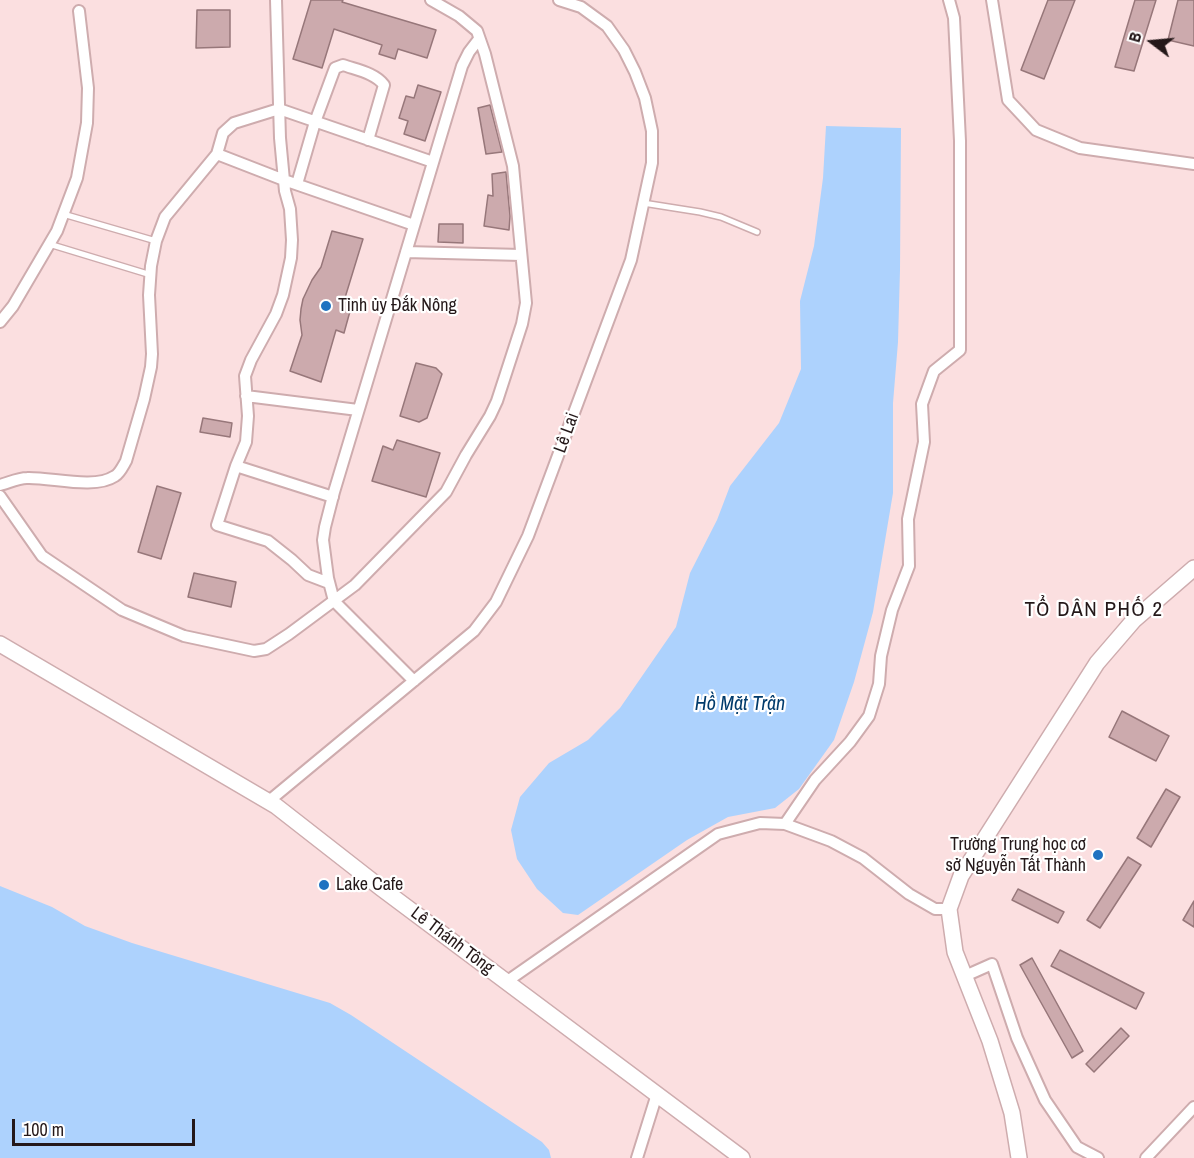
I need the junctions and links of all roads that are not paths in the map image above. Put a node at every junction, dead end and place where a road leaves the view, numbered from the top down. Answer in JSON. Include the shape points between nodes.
{"nodes":[{"id":1,"x":276,"y":0,"type":"edge"},
{"id":2,"x":431,"y":0,"type":"edge"},
{"id":3,"x":559,"y":0,"type":"edge"},
{"id":4,"x":949,"y":0,"type":"edge"},
{"id":5,"x":992,"y":0,"type":"edge"},
{"id":6,"x":79,"y":11,"type":"dead end"},
{"id":7,"x":479,"y":39,"type":"junction"},
{"id":8,"x":279,"y":110,"type":"junction"},
{"id":9,"x":315,"y":122,"type":"junction"},
{"id":10,"x":368,"y":140,"type":"junction"},
{"id":11,"x":217,"y":154,"type":"junction"},
{"id":12,"x":433,"y":162,"type":"junction"},
{"id":13,"x":1194,"y":164,"type":"edge"},
{"id":14,"x":284,"y":180,"type":"junction"},
{"id":15,"x":297,"y":184,"type":"junction"},
{"id":16,"x":643,"y":203,"type":"junction"},
{"id":17,"x":63,"y":214,"type":"junction"},
{"id":18,"x":414,"y":225,"type":"junction"},
{"id":19,"x":757,"y":232,"type":"dead end"},
{"id":20,"x":156,"y":242,"type":"junction"},
{"id":21,"x":49,"y":244,"type":"junction"},
{"id":22,"x":406,"y":252,"type":"junction"},
{"id":23,"x":521,"y":255,"type":"junction"},
{"id":24,"x":151,"y":275,"type":"junction"},
{"id":25,"x":0,"y":322,"type":"edge"},
{"id":26,"x":246,"y":396,"type":"junction"},
{"id":27,"x":358,"y":410,"type":"junction"},
{"id":28,"x":236,"y":466,"type":"junction"},
{"id":29,"x":0,"y":485,"type":"edge"},
{"id":30,"x":0,"y":496,"type":"edge"},
{"id":31,"x":333,"y":496,"type":"junction"},
{"id":32,"x":1194,"y":568,"type":"edge"},
{"id":33,"x":329,"y":583,"type":"junction"},
{"id":34,"x":334,"y":601,"type":"junction"},
{"id":35,"x":0,"y":644,"type":"edge"},
{"id":36,"x":414,"y":681,"type":"junction"},
{"id":37,"x":268,"y":801,"type":"junction"},
{"id":38,"x":785,"y":824,"type":"junction"},
{"id":39,"x":949,"y":909,"type":"junction"},
{"id":40,"x":965,"y":976,"type":"junction"},
{"id":41,"x":506,"y":982,"type":"junction"},
{"id":42,"x":657,"y":1094,"type":"junction"},
{"id":43,"x":1194,"y":1107,"type":"edge"},
{"id":44,"x":637,"y":1158,"type":"edge"},
{"id":45,"x":742,"y":1158,"type":"edge"},
{"id":46,"x":1019,"y":1158,"type":"edge"},
{"id":47,"x":1098,"y":1158,"type":"edge"},
{"id":48,"x":1146,"y":1158,"type":"edge"}],
"edges":[{"from":1,"to":8,"type":"street"},
{"from":2,"to":7,"type":"street","via":[[459,16],[477,31]]},
{"from":3,"to":16,"type":"street","name":"Lê Lai","via":[[581,7],[607,26],[635,72],[652,131],[652,163]]},
{"from":4,"to":38,"type":"street","via":[[954,18],[960,141],[960,350],[934,371],[922,404],[924,442],[908,519],[909,566],[892,610],[869,717],[815,780]]},
{"from":5,"to":13,"type":"street","via":[[1008,100],[1036,130],[1080,148]]},
{"from":6,"to":17,"type":"street","via":[[88,88],[87,123],[77,178]]},
{"from":7,"to":12,"type":"street","via":[[462,66]]},
{"from":7,"to":23,"type":"street","via":[[513,166]]},
{"from":8,"to":9,"type":"street"},
{"from":8,"to":11,"type":"street","via":[[234,123],[223,133]]},
{"from":8,"to":14,"type":"street"},
{"from":9,"to":10,"type":"street"},
{"from":9,"to":10,"type":"street","via":[[335,68],[343,65],[372,75],[384,85]]},
{"from":9,"to":15,"type":"street"},
{"from":10,"to":12,"type":"street"},
{"from":11,"to":14,"type":"street"},
{"from":11,"to":20,"type":"street","via":[[165,217]]},
{"from":12,"to":18,"type":"street"},
{"from":14,"to":15,"type":"street"},
{"from":14,"to":26,"type":"street","via":[[290,209],[291,258],[276,314],[245,376]]},
{"from":15,"to":18,"type":"street"},
{"from":16,"to":19,"type":"lane","via":[[721,217]]},
{"from":16,"to":36,"type":"street","name":"Lê Lai","via":[[631,260],[528,536],[496,602],[474,631]]},
{"from":17,"to":20,"type":"lane"},
{"from":17,"to":21,"type":"street"},
{"from":18,"to":22,"type":"street"},
{"from":20,"to":24,"type":"street"},
{"from":21,"to":24,"type":"lane"},
{"from":21,"to":25,"type":"street"},
{"from":22,"to":23,"type":"street"},
{"from":22,"to":27,"type":"street"},
{"from":23,"to":34,"type":"street","via":[[526,303],[522,324],[490,416],[446,492],[355,585]]},
{"from":24,"to":29,"type":"street","via":[[151,367],[126,461],[116,476],[99,482],[25,478]]},
{"from":26,"to":27,"type":"street"},
{"from":26,"to":28,"type":"street","via":[[246,442]]},
{"from":27,"to":31,"type":"street"},
{"from":28,"to":31,"type":"street"},
{"from":28,"to":33,"type":"street","via":[[217,525],[268,541],[308,575]]},
{"from":30,"to":34,"type":"street","via":[[42,556],[122,610],[184,636],[261,651]]},
{"from":31,"to":33,"type":"street","via":[[323,540]]},
{"from":32,"to":39,"type":"street","via":[[1134,620],[1097,663],[961,876]]},
{"from":33,"to":34,"type":"street"},
{"from":34,"to":36,"type":"street"},
{"from":35,"to":37,"type":"street","name":"Lê Thánh Tông"},
{"from":36,"to":37,"type":"street","name":"Lê Lai"},
{"from":37,"to":41,"type":"street","name":"Lê Thánh Tông"},
{"from":38,"to":39,"type":"street","via":[[831,841],[863,858],[909,894],[936,909]]},
{"from":38,"to":41,"type":"street","via":[[760,823],[718,834]]},
{"from":39,"to":40,"type":"street","via":[[955,952]]},
{"from":40,"to":46,"type":"street","via":[[1012,1113]]},
{"from":40,"to":47,"type":"street","via":[[992,964],[1017,1038],[1045,1100],[1077,1147]]},
{"from":41,"to":42,"type":"street","name":"Lê Thánh Tông"},
{"from":42,"to":44,"type":"street"},
{"from":42,"to":45,"type":"street","name":"Lê Thánh Tông"},
{"from":43,"to":48,"type":"street"}]}
